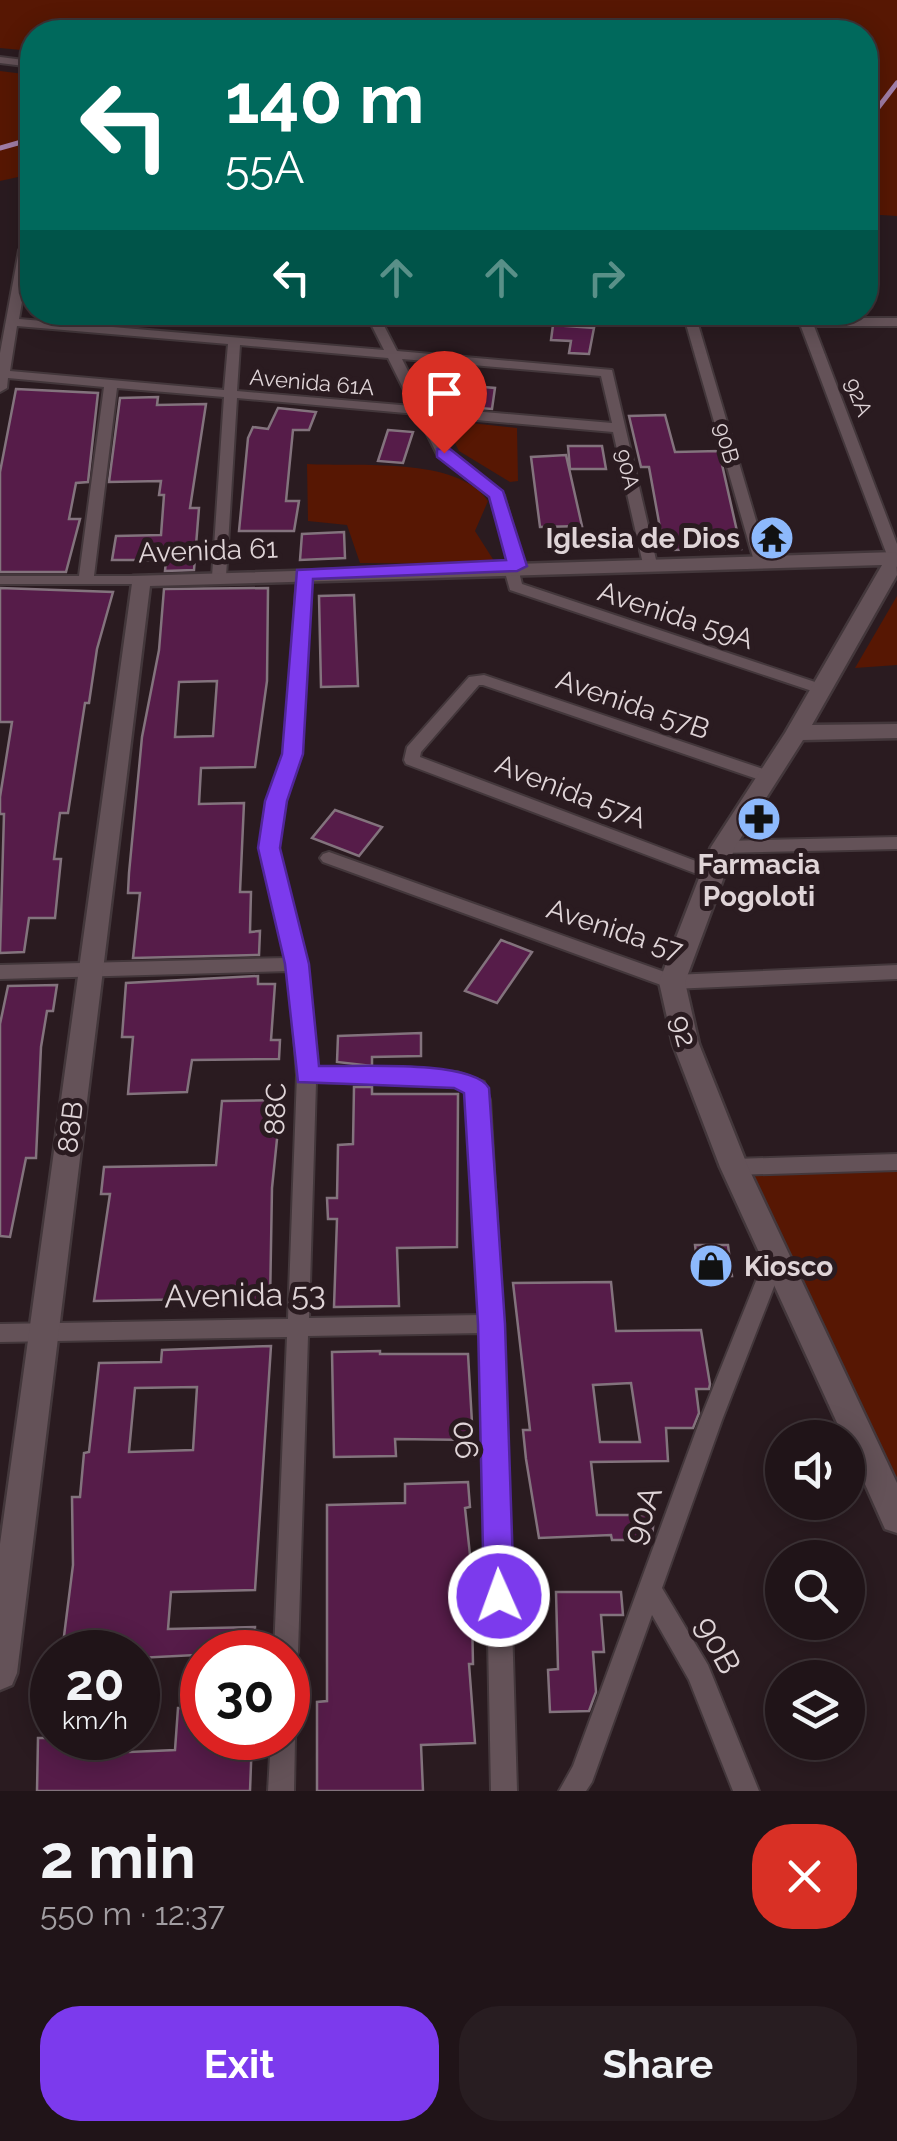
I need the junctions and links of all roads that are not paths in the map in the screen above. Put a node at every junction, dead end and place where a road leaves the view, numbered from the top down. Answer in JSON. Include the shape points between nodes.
{"nodes":[{"id":1,"x":20,"y":301,"type":"edge"},
{"id":2,"x":14,"y":322,"type":"junction"},
{"id":3,"x":20,"y":323,"type":"edge"},
{"id":4,"x":47,"y":325,"type":"edge"},
{"id":5,"x":378,"y":325,"type":"edge"},
{"id":6,"x":692,"y":325,"type":"edge"},
{"id":7,"x":807,"y":325,"type":"edge"},
{"id":8,"x":234,"y":342,"type":"junction"},
{"id":9,"x":393,"y":354,"type":"junction"},
{"id":10,"x":1,"y":381,"type":"edge"},
{"id":11,"x":111,"y":385,"type":"junction"},
{"id":12,"x":228,"y":394,"type":"junction"},
{"id":13,"x":422,"y":412,"type":"junction"},
{"id":14,"x":618,"y":428,"type":"junction"},
{"id":15,"x":897,"y":560,"type":"edge"},
{"id":16,"x":762,"y":561,"type":"junction"},
{"id":17,"x":650,"y":564,"type":"junction"},
{"id":18,"x":304,"y":574,"type":"junction"},
{"id":19,"x":516,"y":576,"type":"junction"},
{"id":20,"x":219,"y":577,"type":"junction"},
{"id":21,"x":0,"y":580,"type":"edge"},
{"id":22,"x":86,"y":580,"type":"junction"},
{"id":23,"x":140,"y":580,"type":"junction"},
{"id":24,"x":822,"y":690,"type":"junction"},
{"id":25,"x":897,"y":730,"type":"edge"},
{"id":26,"x":796,"y":733,"type":"junction"},
{"id":27,"x":412,"y":760,"type":"joint"},
{"id":28,"x":766,"y":776,"type":"junction"},
{"id":29,"x":897,"y":843,"type":"edge"},
{"id":30,"x":723,"y":847,"type":"junction"},
{"id":31,"x":329,"y":858,"type":"dead end"},
{"id":32,"x":711,"y":874,"type":"junction"},
{"id":33,"x":297,"y":964,"type":"junction"},
{"id":34,"x":90,"y":971,"type":"junction"},
{"id":35,"x":0,"y":972,"type":"edge"},
{"id":36,"x":897,"y":972,"type":"edge"},
{"id":37,"x":672,"y":982,"type":"junction"},
{"id":38,"x":307,"y":1075,"type":"junction"},
{"id":39,"x":897,"y":1162,"type":"edge"},
{"id":40,"x":734,"y":1167,"type":"junction"},
{"id":41,"x":774,"y":1260,"type":"junction"},
{"id":42,"x":492,"y":1324,"type":"junction"},
{"id":43,"x":298,"y":1326,"type":"junction"},
{"id":44,"x":44,"y":1332,"type":"junction"},
{"id":45,"x":0,"y":1333,"type":"edge"},
{"id":46,"x":897,"y":1518,"type":"edge"},
{"id":47,"x":649,"y":1588,"type":"junction"},
{"id":48,"x":287,"y":1630,"type":"edge"},
{"id":49,"x":0,"y":1673,"type":"edge"},
{"id":50,"x":282,"y":1760,"type":"edge"},
{"id":51,"x":281,"y":1791,"type":"edge"},
{"id":52,"x":504,"y":1791,"type":"edge"},
{"id":53,"x":572,"y":1791,"type":"edge"},
{"id":54,"x":746,"y":1791,"type":"edge"}],
"edges":[{"from":1,"to":2,"type":"street"},
{"from":2,"to":3,"type":"street"},
{"from":2,"to":10,"type":"street"},
{"from":4,"to":8,"type":"street"},
{"from":5,"to":9,"type":"street"},
{"from":6,"to":16,"type":"street","name":"90B"},
{"from":7,"to":15,"type":"street","name":"92A"},
{"from":8,"to":9,"type":"street"},
{"from":8,"to":12,"type":"street"},
{"from":9,"to":13,"type":"street"},
{"from":9,"to":14,"type":"street","name":"90A","via":[[607,373]]},
{"from":10,"to":11,"type":"street","name":"Avenida 61A"},
{"from":11,"to":12,"type":"street","name":"Avenida 61A"},
{"from":11,"to":22,"type":"street"},
{"from":12,"to":13,"type":"street","name":"Avenida 61A"},
{"from":12,"to":20,"type":"street"},
{"from":13,"to":14,"type":"street","name":"Avenida 61A"},
{"from":13,"to":19,"type":"street","via":[[450,461],[497,495]]},
{"from":14,"to":17,"type":"street","name":"90A"},
{"from":15,"to":16,"type":"street","name":"Avenida 61"},
{"from":15,"to":24,"type":"street","name":"92"},
{"from":16,"to":17,"type":"street","name":"Avenida 61"},
{"from":17,"to":19,"type":"street","name":"Avenida 61"},
{"from":18,"to":19,"type":"street","name":"Avenida 61"},
{"from":18,"to":20,"type":"street","name":"Avenida 61"},
{"from":18,"to":33,"type":"street","name":"88C","via":[[293,754],[269,848]]},
{"from":19,"to":24,"type":"street","name":"Avenida 59A"},
{"from":20,"to":23,"type":"street","name":"Avenida 61"},
{"from":21,"to":22,"type":"street","name":"Avenida 61"},
{"from":22,"to":23,"type":"street","name":"Avenida 61"},
{"from":23,"to":34,"type":"street","name":"88B"},
{"from":24,"to":26,"type":"street","name":"92"},
{"from":25,"to":26,"type":"street"},
{"from":26,"to":28,"type":"street","name":"92"},
{"from":27,"to":28,"type":"street","name":"Avenida 57B","via":[[475,680],[484,680]]},
{"from":27,"to":32,"type":"street","name":"Avenida 57A"},
{"from":28,"to":30,"type":"street","name":"92"},
{"from":29,"to":30,"type":"street"},
{"from":30,"to":32,"type":"street","name":"92"},
{"from":31,"to":37,"type":"street","name":"Avenida 57"},
{"from":32,"to":37,"type":"street","name":"92"},
{"from":33,"to":34,"type":"street"},
{"from":33,"to":38,"type":"street","name":"88C"},
{"from":34,"to":35,"type":"street"},
{"from":34,"to":44,"type":"street","name":"88B"},
{"from":36,"to":37,"type":"street","name":"Avenida 57"},
{"from":37,"to":40,"type":"street","name":"92","via":[[686,1044]]},
{"from":38,"to":42,"type":"street","name":"90","via":[[457,1079],[476,1088]]},
{"from":38,"to":43,"type":"street","name":"88C"},
{"from":39,"to":40,"type":"street"},
{"from":40,"to":41,"type":"street","name":"92"},
{"from":41,"to":46,"type":"street","name":"92"},
{"from":41,"to":47,"type":"street","name":"90A"},
{"from":42,"to":43,"type":"street","name":"Avenida 53"},
{"from":42,"to":52,"type":"street","name":"90"},
{"from":43,"to":44,"type":"street","name":"Avenida 53"},
{"from":43,"to":48,"type":"street","name":"88C"},
{"from":44,"to":45,"type":"street","name":"Avenida 53"},
{"from":44,"to":49,"type":"street","name":"88B"},
{"from":47,"to":53,"type":"street","name":"90A"},
{"from":47,"to":54,"type":"street","name":"90B","via":[[700,1673]]},
{"from":50,"to":51,"type":"street"}]}
